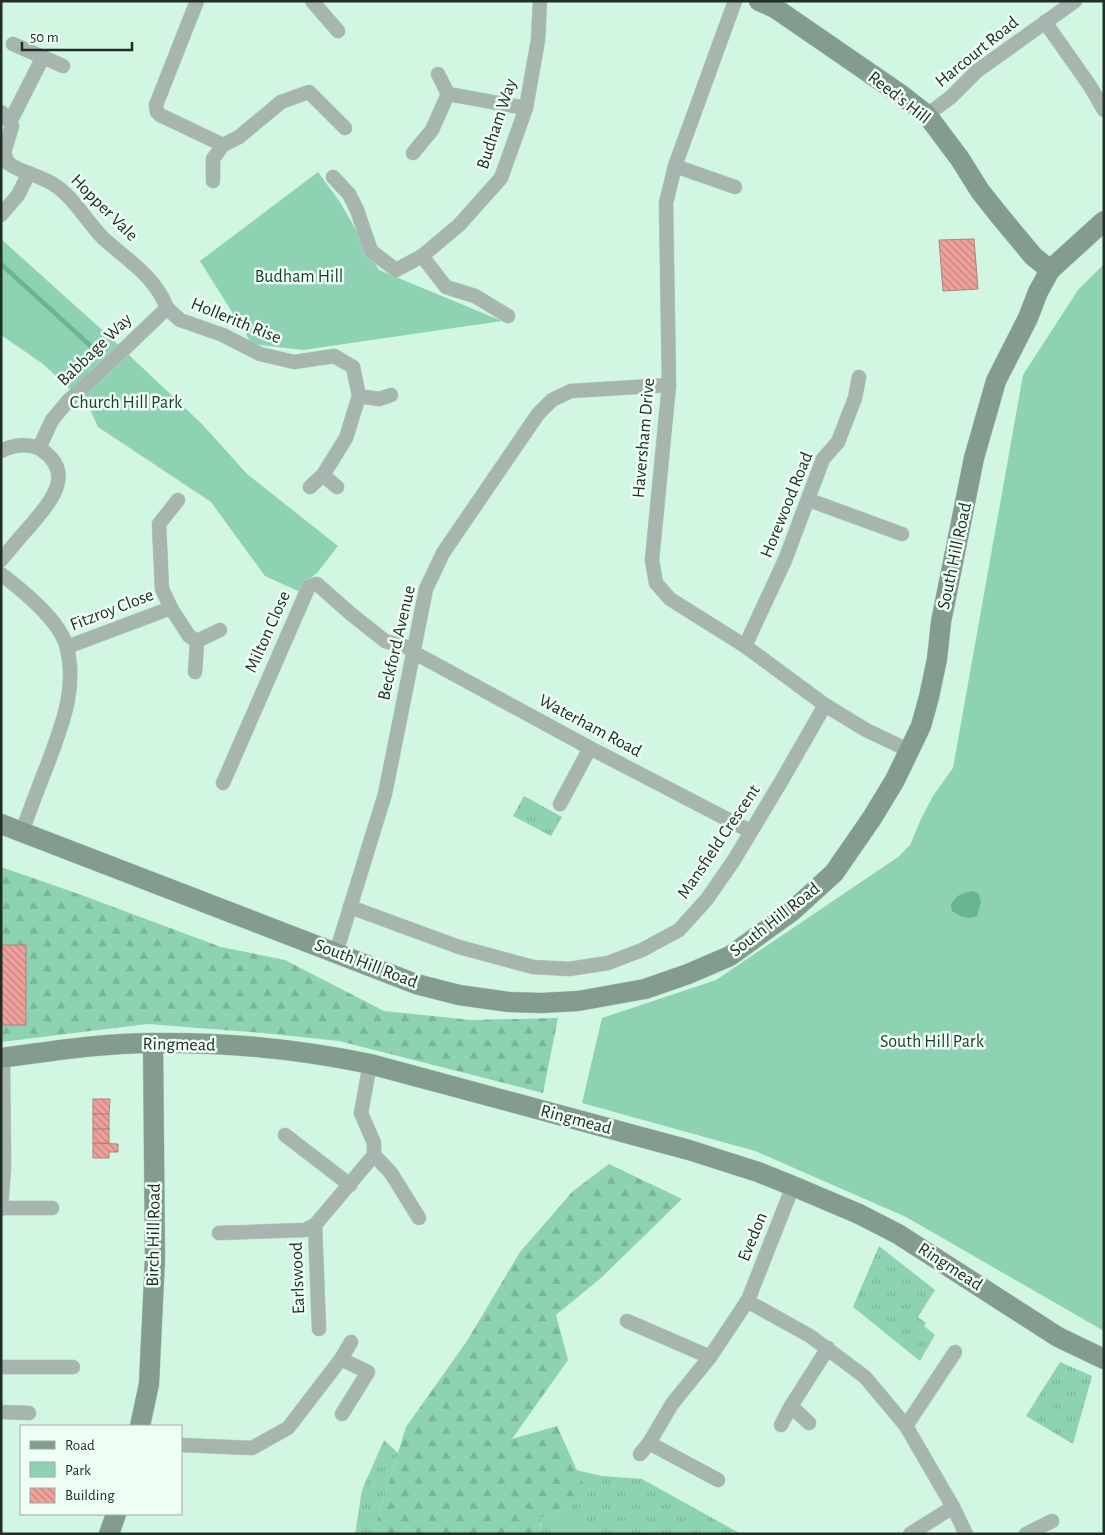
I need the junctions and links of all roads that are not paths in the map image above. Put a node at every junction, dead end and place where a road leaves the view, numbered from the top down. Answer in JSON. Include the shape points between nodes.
{"nodes":[{"id":1,"x":197,"y":1,"type":"edge"},
{"id":2,"x":312,"y":1,"type":"edge"},
{"id":3,"x":540,"y":1,"type":"edge"},
{"id":4,"x":735,"y":1,"type":"edge"},
{"id":5,"x":759,"y":1,"type":"edge"},
{"id":6,"x":1074,"y":2,"type":"edge"},
{"id":7,"x":1045,"y":22,"type":"junction"},
{"id":8,"x":338,"y":31,"type":"dead end"},
{"id":9,"x":13,"y":44,"type":"dead end"},
{"id":10,"x":43,"y":57,"type":"junction"},
{"id":11,"x":63,"y":66,"type":"dead end"},
{"id":12,"x":438,"y":74,"type":"dead end"},
{"id":13,"x":448,"y":94,"type":"junction"},
{"id":14,"x":526,"y":108,"type":"junction"},
{"id":15,"x":1104,"y":110,"type":"edge"},
{"id":16,"x":927,"y":115,"type":"junction"},
{"id":17,"x":6,"y":117,"type":"edge"},
{"id":18,"x":345,"y":128,"type":"dead end"},
{"id":19,"x":223,"y":145,"type":"junction"},
{"id":20,"x":413,"y":153,"type":"dead end"},
{"id":21,"x":675,"y":166,"type":"junction"},
{"id":22,"x":29,"y":173,"type":"junction"},
{"id":23,"x":334,"y":177,"type":"dead end"},
{"id":24,"x":213,"y":181,"type":"dead end"},
{"id":25,"x":735,"y":187,"type":"dead end"},
{"id":26,"x":1,"y":215,"type":"edge"},
{"id":27,"x":1104,"y":221,"type":"edge"},
{"id":28,"x":422,"y":256,"type":"junction"},
{"id":29,"x":1050,"y":270,"type":"junction"},
{"id":30,"x":166,"y":308,"type":"junction"},
{"id":31,"x":508,"y":316,"type":"dead end"},
{"id":32,"x":859,"y":377,"type":"dead end"},
{"id":33,"x":669,"y":385,"type":"junction"},
{"id":34,"x":391,"y":395,"type":"dead end"},
{"id":35,"x":359,"y":396,"type":"junction"},
{"id":36,"x":39,"y":448,"type":"junction"},
{"id":37,"x":1,"y":451,"type":"edge"},
{"id":38,"x":323,"y":475,"type":"junction"},
{"id":39,"x":310,"y":487,"type":"dead end"},
{"id":40,"x":337,"y":487,"type":"dead end"},
{"id":41,"x":178,"y":500,"type":"dead end"},
{"id":42,"x":809,"y":500,"type":"junction"},
{"id":43,"x":902,"y":534,"type":"dead end"},
{"id":44,"x":1,"y":560,"type":"edge"},
{"id":45,"x":1,"y":574,"type":"edge"},
{"id":46,"x":171,"y":608,"type":"junction"},
{"id":47,"x":220,"y":630,"type":"dead end"},
{"id":48,"x":197,"y":641,"type":"junction"},
{"id":49,"x":745,"y":646,"type":"junction"},
{"id":50,"x":67,"y":647,"type":"junction"},
{"id":51,"x":413,"y":651,"type":"junction"},
{"id":52,"x":195,"y":672,"type":"dead end"},
{"id":53,"x":825,"y":705,"type":"junction"},
{"id":54,"x":590,"y":748,"type":"junction"},
{"id":55,"x":910,"y":751,"type":"junction"},
{"id":56,"x":223,"y":782,"type":"dead end"},
{"id":57,"x":560,"y":804,"type":"dead end"},
{"id":58,"x":1,"y":824,"type":"edge"},
{"id":59,"x":750,"y":831,"type":"junction"},
{"id":60,"x":22,"y":832,"type":"junction"},
{"id":61,"x":350,"y":907,"type":"junction"},
{"id":62,"x":336,"y":953,"type":"junction"},
{"id":63,"x":153,"y":1043,"type":"junction"},
{"id":64,"x":2,"y":1058,"type":"edge"},
{"id":65,"x":370,"y":1064,"type":"junction"},
{"id":66,"x":285,"y":1135,"type":"dead end"},
{"id":67,"x":374,"y":1155,"type":"junction"},
{"id":68,"x":2,"y":1167,"type":"edge"},
{"id":69,"x":350,"y":1185,"type":"junction"},
{"id":70,"x":793,"y":1186,"type":"junction"},
{"id":71,"x":52,"y":1208,"type":"dead end"},
{"id":72,"x":1,"y":1209,"type":"edge"},
{"id":73,"x":419,"y":1218,"type":"dead end"},
{"id":74,"x":315,"y":1225,"type":"junction"},
{"id":75,"x":219,"y":1233,"type":"dead end"},
{"id":76,"x":747,"y":1301,"type":"junction"},
{"id":77,"x":627,"y":1321,"type":"dead end"},
{"id":78,"x":319,"y":1329,"type":"dead end"},
{"id":79,"x":351,"y":1342,"type":"dead end"},
{"id":80,"x":828,"y":1348,"type":"junction"},
{"id":81,"x":955,"y":1352,"type":"dead end"},
{"id":82,"x":710,"y":1356,"type":"junction"},
{"id":83,"x":341,"y":1359,"type":"junction"},
{"id":84,"x":1104,"y":1359,"type":"edge"},
{"id":85,"x":1,"y":1367,"type":"edge"},
{"id":86,"x":73,"y":1367,"type":"dead end"},
{"id":87,"x":791,"y":1406,"type":"junction"},
{"id":88,"x":1,"y":1412,"type":"edge"},
{"id":89,"x":28,"y":1413,"type":"dead end"},
{"id":90,"x":342,"y":1414,"type":"dead end"},
{"id":91,"x":809,"y":1424,"type":"dead end"},
{"id":92,"x":140,"y":1425,"type":"edge"},
{"id":93,"x":781,"y":1425,"type":"dead end"},
{"id":94,"x":906,"y":1426,"type":"junction"},
{"id":95,"x":649,"y":1443,"type":"junction"},
{"id":96,"x":182,"y":1445,"type":"edge"},
{"id":97,"x":640,"y":1454,"type":"dead end"},
{"id":98,"x":718,"y":1480,"type":"dead end"},
{"id":99,"x":953,"y":1507,"type":"junction"},
{"id":100,"x":116,"y":1515,"type":"edge"},
{"id":101,"x":1052,"y":1521,"type":"dead end"},
{"id":102,"x":109,"y":1534,"type":"edge"},
{"id":103,"x":910,"y":1534,"type":"edge"},
{"id":104,"x":966,"y":1534,"type":"edge"},
{"id":105,"x":1026,"y":1534,"type":"edge"}],
"edges":[{"from":1,"to":19,"type":"street","via":[[156,105],[157,112]]},
{"from":2,"to":8,"type":"street"},
{"from":3,"to":14,"type":"street","name":"Budham Way","via":[[538,40]]},
{"from":4,"to":21,"type":"street","name":"Haversham Drive"},
{"from":5,"to":16,"type":"street","name":"Reed's Hill","via":[[775,8]]},
{"from":6,"to":7,"type":"street","name":"Harcourt Road"},
{"from":7,"to":15,"type":"street"},
{"from":7,"to":16,"type":"street","name":"Harcourt Road","via":[[977,70],[951,97]]},
{"from":9,"to":10,"type":"street"},
{"from":10,"to":11,"type":"street"},
{"from":10,"to":17,"type":"street","name":"Hopper Vale"},
{"from":12,"to":13,"type":"street"},
{"from":13,"to":14,"type":"street"},
{"from":13,"to":20,"type":"street","via":[[432,130]]},
{"from":14,"to":28,"type":"street","name":"Budham Way","via":[[501,178],[459,225]]},
{"from":16,"to":29,"type":"street","name":"Reed's Hill","via":[[999,215],[1033,256]]},
{"from":17,"to":22,"type":"street","name":"Hopper Vale","via":[[12,130],[4,157],[12,166]]},
{"from":18,"to":19,"type":"street","via":[[309,92],[281,102],[238,137]]},
{"from":19,"to":24,"type":"street","via":[[214,159]]},
{"from":21,"to":25,"type":"street"},
{"from":21,"to":33,"type":"street","name":"Haversham Drive","via":[[666,203]]},
{"from":22,"to":26,"type":"street","via":[[18,195]]},
{"from":22,"to":30,"type":"street","name":"Hopper Vale","via":[[61,190],[103,237],[149,277],[162,295]]},
{"from":23,"to":28,"type":"street","name":"Budham Way","via":[[349,194],[371,251],[396,270]]},
{"from":27,"to":29,"type":"street","name":"South Hill Road"},
{"from":28,"to":31,"type":"street","via":[[446,287],[475,296]]},
{"from":29,"to":55,"type":"street","name":"South Hill Road","via":[[996,381],[982,426],[941,622],[929,697]]},
{"from":30,"to":35,"type":"street","name":"Hollerith Rise","via":[[180,320],[223,335],[260,354],[294,362],[334,356],[353,367]]},
{"from":30,"to":36,"type":"street","name":"Babbage Way","via":[[68,401],[52,420]]},
{"from":32,"to":42,"type":"street","name":"Horewood Road","via":[[855,398],[838,442],[823,459]]},
{"from":33,"to":49,"type":"street","name":"Haversham Drive","via":[[652,560],[656,583],[670,599]]},
{"from":33,"to":51,"type":"street","name":"Beckford Avenue","via":[[571,391],[552,400],[538,414],[444,553],[426,589]]},
{"from":34,"to":35,"type":"street","via":[[378,399]]},
{"from":35,"to":38,"type":"street","name":"Hollerith Rise","via":[[346,438]]},
{"from":36,"to":37,"type":"street","via":[[11,446]]},
{"from":36,"to":44,"type":"street","via":[[50,456],[57,470],[58,485],[52,500]]},
{"from":38,"to":39,"type":"street","name":"Hollerith Rise"},
{"from":38,"to":40,"type":"street"},
{"from":41,"to":46,"type":"street","name":"Fitzroy Close","via":[[159,524],[162,589]]},
{"from":42,"to":43,"type":"street"},
{"from":42,"to":49,"type":"street","name":"Horewood Road"},
{"from":45,"to":50,"type":"street","via":[[37,603]]},
{"from":46,"to":48,"type":"street","name":"Fitzroy Close","via":[[188,636]]},
{"from":46,"to":50,"type":"street","name":"Fitzroy Close"},
{"from":47,"to":48,"type":"street"},
{"from":48,"to":52,"type":"street"},
{"from":49,"to":53,"type":"street","name":"Haversham Drive"},
{"from":50,"to":60,"type":"street","via":[[71,686],[64,719]]},
{"from":51,"to":54,"type":"street","name":"Waterham Road"},
{"from":51,"to":56,"type":"street","name":"Milton Close","via":[[385,641],[317,584],[310,586]]},
{"from":51,"to":61,"type":"street","name":"Beckford Avenue","via":[[385,794]]},
{"from":53,"to":55,"type":"street","name":"Haversham Drive"},
{"from":53,"to":59,"type":"street","name":"Mansfield Crescent"},
{"from":54,"to":57,"type":"street"},
{"from":54,"to":59,"type":"street","name":"Waterham Road"},
{"from":55,"to":62,"type":"street","name":"South Hill Road","via":[[872,818],[834,873],[791,912],[730,956],[688,974],[645,988],[578,1001],[509,1002],[459,995],[416,984]]},
{"from":58,"to":60,"type":"street","name":"South Hill Road"},
{"from":59,"to":61,"type":"street","name":"Mansfield Crescent","via":[[708,899],[679,930],[642,950],[608,963],[569,969],[533,967],[459,947]]},
{"from":60,"to":62,"type":"street","name":"South Hill Road"},
{"from":61,"to":62,"type":"street","name":"Beckford Avenue"},
{"from":63,"to":64,"type":"street","name":"Ringmead"},
{"from":63,"to":65,"type":"street","name":"Ringmead","via":[[282,1049]]},
{"from":63,"to":92,"type":"street","name":"Birch Hill Road","via":[[155,1258],[149,1384]]},
{"from":64,"to":68,"type":"street"},
{"from":65,"to":67,"type":"street","via":[[361,1113],[374,1143]]},
{"from":65,"to":70,"type":"street","name":"Ringmead","via":[[688,1150]]},
{"from":66,"to":69,"type":"street"},
{"from":67,"to":69,"type":"street","name":"Earlswood"},
{"from":67,"to":73,"type":"street","via":[[391,1172]]},
{"from":68,"to":72,"type":"street"},
{"from":69,"to":74,"type":"street","name":"Earlswood"},
{"from":70,"to":76,"type":"street","name":"Evedon"},
{"from":70,"to":84,"type":"street","name":"Ringmead","via":[[898,1234],[1058,1337]]},
{"from":71,"to":72,"type":"street"},
{"from":74,"to":75,"type":"street","name":"Earlswood","via":[[305,1230]]},
{"from":74,"to":78,"type":"street","name":"Earlswood"},
{"from":76,"to":80,"type":"street"},
{"from":76,"to":82,"type":"street","name":"Evedon"},
{"from":77,"to":82,"type":"street"},
{"from":79,"to":83,"type":"street"},
{"from":80,"to":87,"type":"street"},
{"from":80,"to":94,"type":"street","via":[[865,1377]]},
{"from":81,"to":94,"type":"street"},
{"from":82,"to":95,"type":"street","name":"Evedon","via":[[672,1404]]},
{"from":83,"to":90,"type":"street","via":[[368,1372]]},
{"from":83,"to":96,"type":"street","via":[[288,1428],[252,1448]]},
{"from":85,"to":86,"type":"street"},
{"from":87,"to":91,"type":"street"},
{"from":87,"to":93,"type":"street"},
{"from":88,"to":89,"type":"street"},
{"from":94,"to":99,"type":"street"},
{"from":95,"to":97,"type":"street","name":"Evedon"},
{"from":95,"to":98,"type":"street"},
{"from":99,"to":103,"type":"street"},
{"from":99,"to":104,"type":"street"},
{"from":100,"to":102,"type":"street"},
{"from":101,"to":105,"type":"street"}]}
